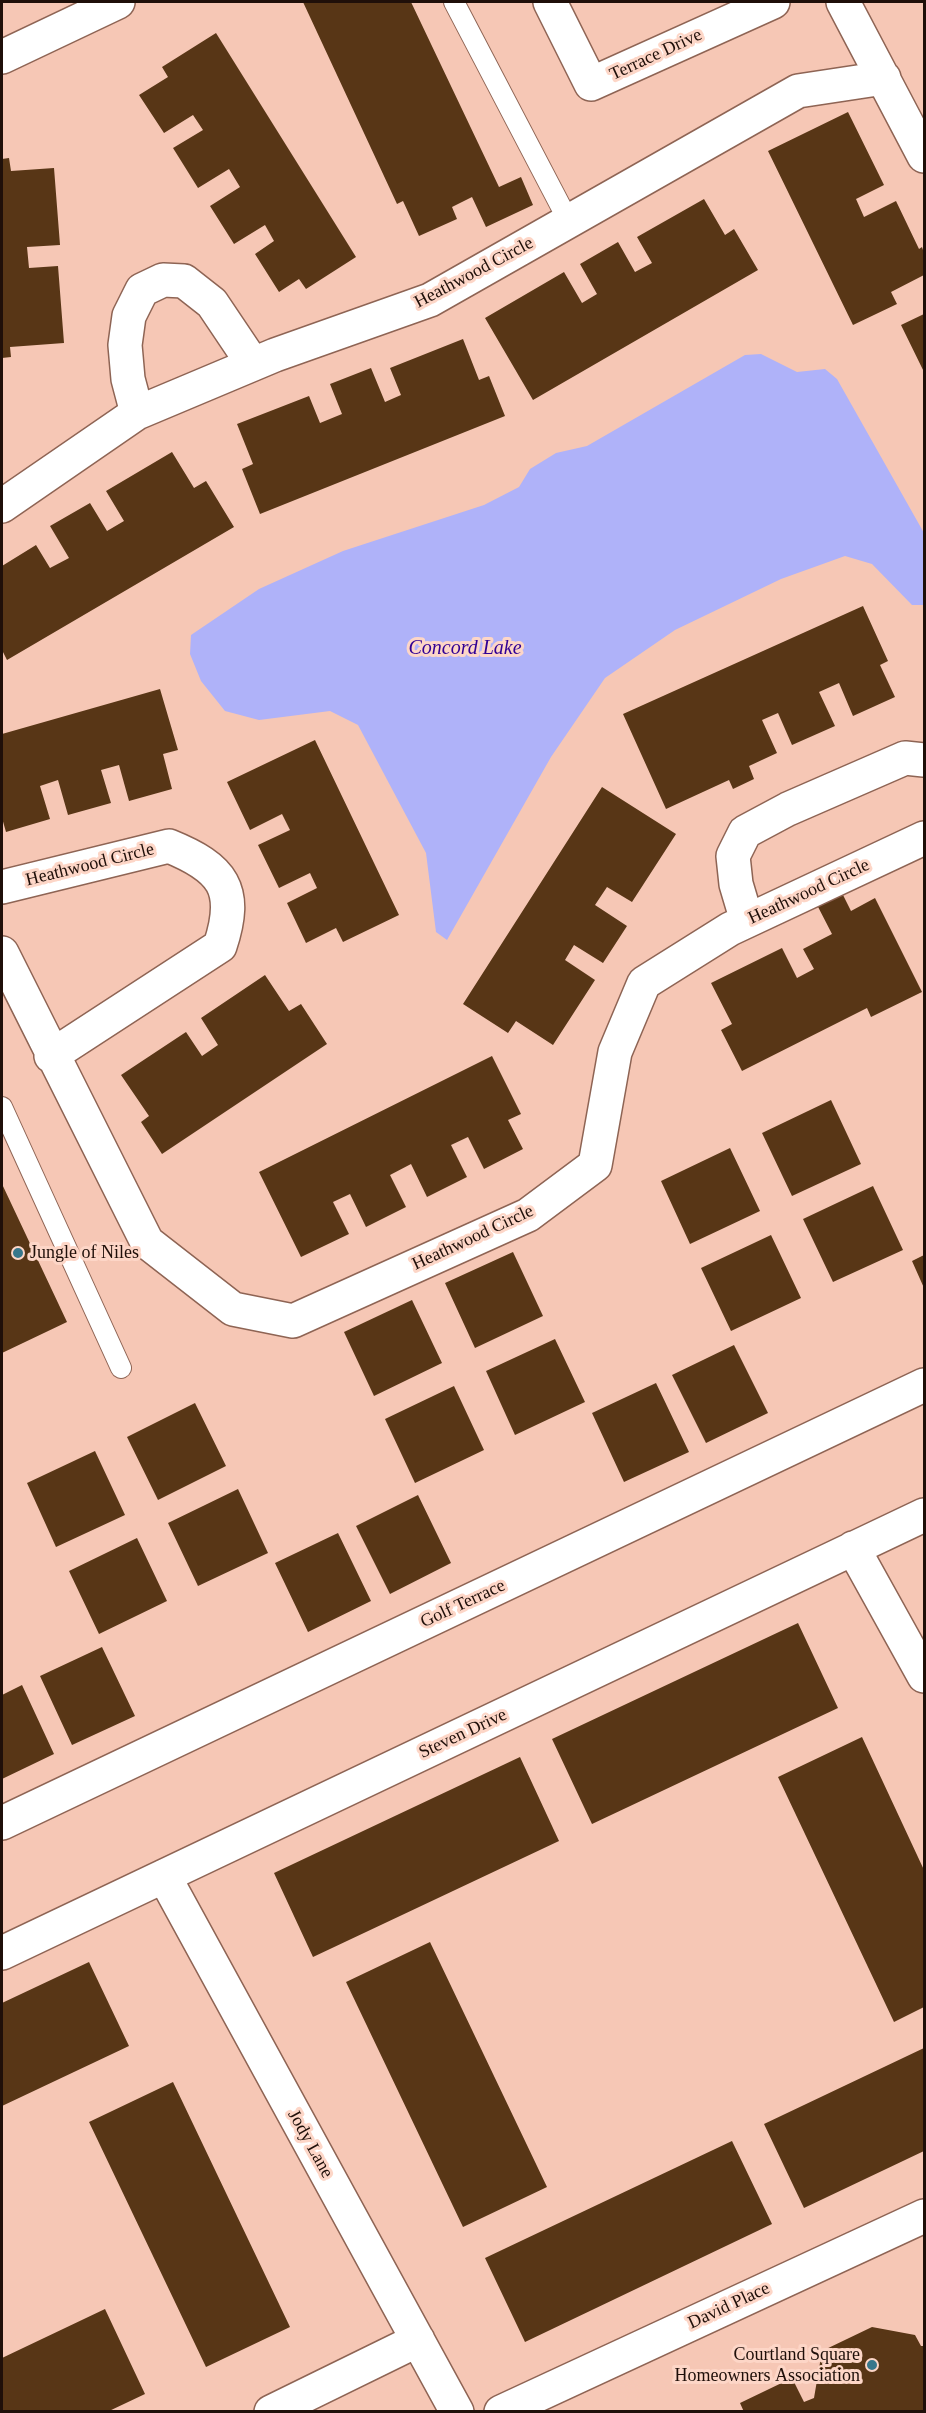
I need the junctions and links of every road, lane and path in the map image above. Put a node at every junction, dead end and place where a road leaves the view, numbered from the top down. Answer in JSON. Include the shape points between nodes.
{"nodes":[{"id":1,"x":118,"y":2,"type":"edge"},
{"id":2,"x":454,"y":2,"type":"edge"},
{"id":3,"x":550,"y":2,"type":"edge"},
{"id":4,"x":773,"y":2,"type":"edge"},
{"id":5,"x":843,"y":2,"type":"edge"},
{"id":6,"x":2,"y":57,"type":"edge"},
{"id":7,"x":884,"y":78,"type":"junction"},
{"id":8,"x":924,"y":156,"type":"edge"},
{"id":9,"x":568,"y":222,"type":"junction"},
{"id":10,"x":253,"y":364,"type":"junction"},
{"id":11,"x":137,"y":413,"type":"junction"},
{"id":12,"x":2,"y":506,"type":"edge"},
{"id":13,"x":924,"y":760,"type":"edge"},
{"id":14,"x":924,"y":838,"type":"edge"},
{"id":15,"x":2,"y":887,"type":"edge"},
{"id":16,"x":747,"y":921,"type":"junction"},
{"id":17,"x":2,"y":953,"type":"edge"},
{"id":18,"x":51,"y":1056,"type":"junction"},
{"id":19,"x":2,"y":1107,"type":"edge"},
{"id":20,"x":121,"y":1368,"type":"dead end"},
{"id":21,"x":924,"y":1385,"type":"edge"},
{"id":22,"x":924,"y":1515,"type":"edge"},
{"id":23,"x":853,"y":1548,"type":"junction"},
{"id":24,"x":924,"y":1676,"type":"edge"},
{"id":25,"x":2,"y":1823,"type":"edge"},
{"id":26,"x":164,"y":1876,"type":"junction"},
{"id":27,"x":2,"y":1953,"type":"edge"},
{"id":28,"x":924,"y":2216,"type":"edge"},
{"id":29,"x":418,"y":2340,"type":"junction"},
{"id":30,"x":271,"y":2412,"type":"edge"},
{"id":31,"x":457,"y":2412,"type":"edge"},
{"id":32,"x":501,"y":2412,"type":"edge"}],
"edges":[{"from":1,"to":6,"type":"street"},
{"from":2,"to":9,"type":"lane"},
{"from":3,"to":4,"type":"street","name":"Terrace Drive","via":[[591,84]]},
{"from":5,"to":7,"type":"street"},
{"from":7,"to":8,"type":"street"},
{"from":7,"to":9,"type":"street","name":"Heathwood Circle","via":[[798,91]]},
{"from":9,"to":10,"type":"street","name":"Heathwood Circle","via":[[430,300]]},
{"from":10,"to":11,"type":"street","name":"Heathwood Circle"},
{"from":10,"to":11,"type":"street","via":[[212,303],[184,280],[163,280],[142,290],[129,316],[125,345]]},
{"from":11,"to":12,"type":"street","name":"Heathwood Circle"},
{"from":13,"to":16,"type":"street","via":[[905,758],[745,832],[733,856],[735,884]]},
{"from":14,"to":16,"type":"street","name":"Heathwood Circle"},
{"from":15,"to":18,"type":"street","name":"Heathwood Circle","via":[[169,846],[193,856],[227,890],[228,921],[220,946]]},
{"from":16,"to":18,"type":"street","name":"Heathwood Circle","via":[[644,983],[615,1052],[595,1166],[528,1215],[293,1321],[233,1309],[147,1242]]},
{"from":17,"to":18,"type":"street","name":"Heathwood Circle"},
{"from":19,"to":20,"type":"lane"},
{"from":21,"to":25,"type":"street","name":"Golf Terrace"},
{"from":22,"to":23,"type":"street","name":"Steven Drive"},
{"from":23,"to":24,"type":"street"},
{"from":23,"to":26,"type":"street","name":"Steven Drive"},
{"from":26,"to":27,"type":"street","name":"Steven Drive"},
{"from":26,"to":29,"type":"street","name":"Jody Lane"},
{"from":28,"to":32,"type":"street","name":"David Place"},
{"from":29,"to":30,"type":"street"},
{"from":29,"to":31,"type":"street","name":"Jody Lane"}]}
